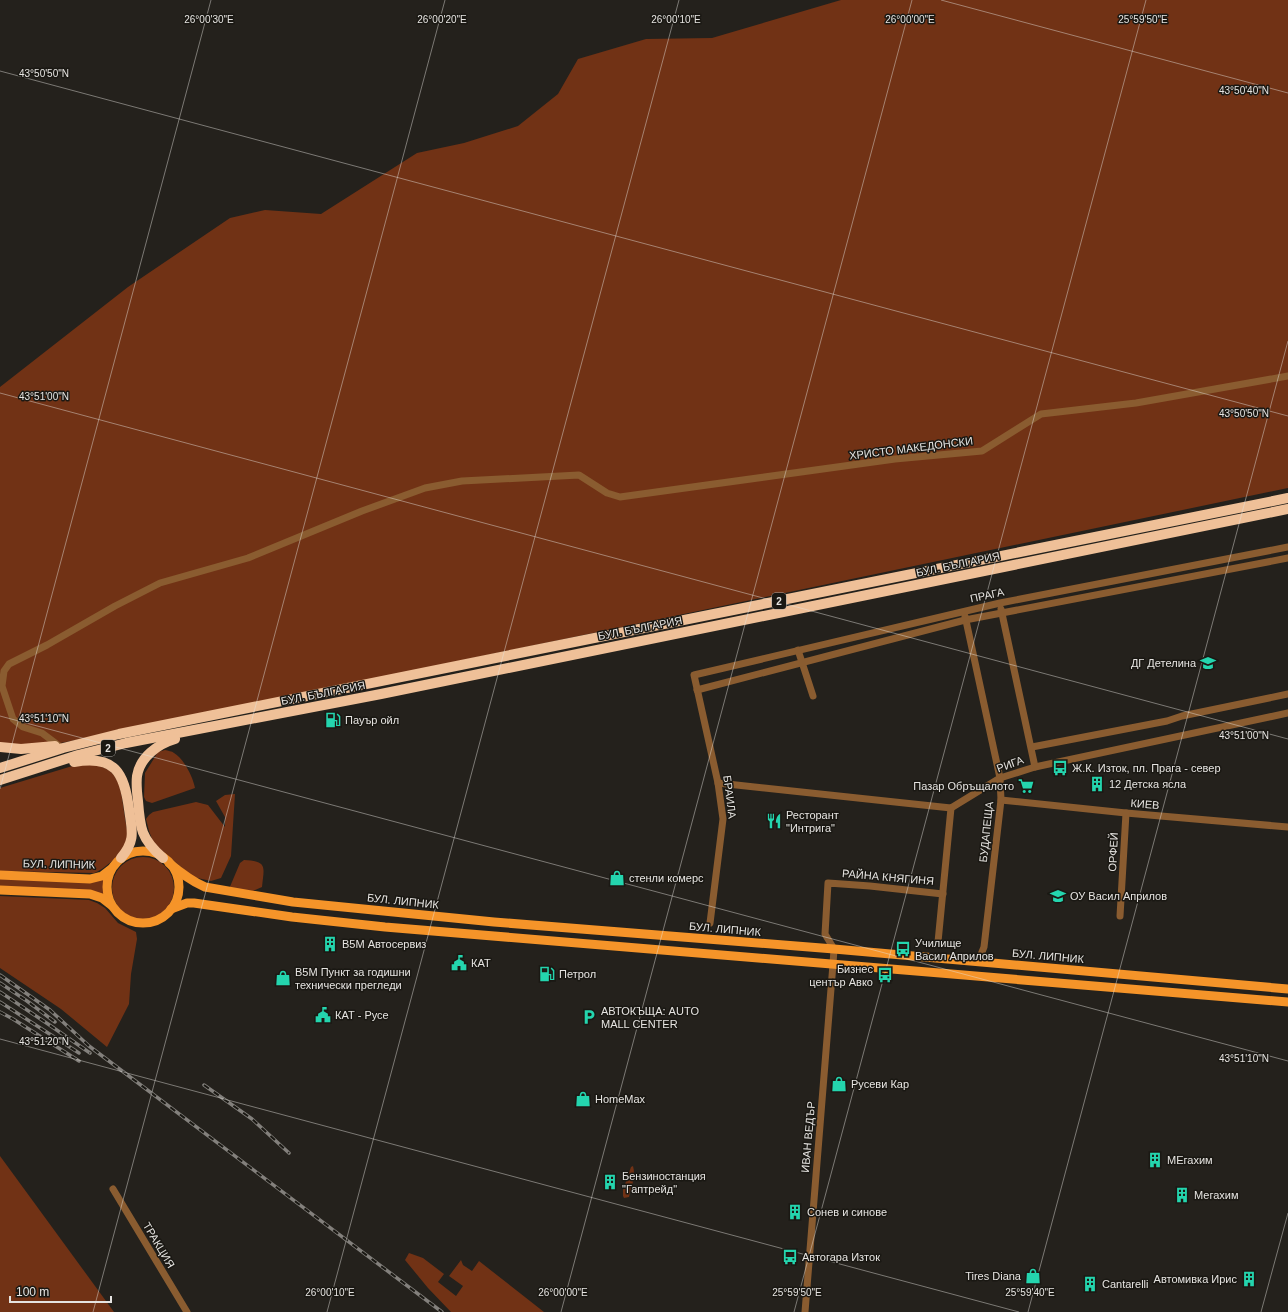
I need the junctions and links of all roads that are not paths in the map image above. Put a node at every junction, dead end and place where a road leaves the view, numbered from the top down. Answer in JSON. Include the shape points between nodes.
{"nodes":[{"id":1,"x":1288,"y":376,"type":"edge"},
{"id":2,"x":1288,"y":498,"type":"edge"},
{"id":3,"x":1288,"y":509,"type":"edge"},
{"id":4,"x":1288,"y":547,"type":"edge"},
{"id":5,"x":1288,"y":558,"type":"edge"},
{"id":6,"x":1000,"y":603,"type":"junction"},
{"id":7,"x":963,"y":611,"type":"junction"},
{"id":8,"x":1002,"y":612,"type":"junction"},
{"id":9,"x":965,"y":620,"type":"junction"},
{"id":10,"x":798,"y":650,"type":"junction"},
{"id":11,"x":802,"y":663,"type":"junction"},
{"id":12,"x":694,"y":675,"type":"joint"},
{"id":13,"x":697,"y":690,"type":"junction"},
{"id":14,"x":1288,"y":694,"type":"edge"},
{"id":15,"x":813,"y":696,"type":"dead end"},
{"id":16,"x":1288,"y":713,"type":"edge"},
{"id":17,"x":219,"y":725,"type":"junction"},
{"id":18,"x":100,"y":738,"type":"junction"},
{"id":19,"x":58,"y":746,"type":"junction"},
{"id":20,"x":0,"y":747,"type":"edge"},
{"id":21,"x":1032,"y":747,"type":"junction"},
{"id":22,"x":1035,"y":767,"type":"junction"},
{"id":23,"x":0,"y":768,"type":"edge"},
{"id":24,"x":31,"y":770,"type":"junction"},
{"id":25,"x":1000,"y":778,"type":"junction"},
{"id":26,"x":0,"y":780,"type":"edge"},
{"id":27,"x":718,"y":784,"type":"junction"},
{"id":28,"x":1001,"y":800,"type":"junction"},
{"id":29,"x":951,"y":808,"type":"junction"},
{"id":30,"x":1126,"y":813,"type":"junction"},
{"id":31,"x":1288,"y":827,"type":"edge"},
{"id":32,"x":121,"y":858,"type":"junction"},
{"id":33,"x":166,"y":860,"type":"junction"},
{"id":34,"x":113,"y":866,"type":"junction"},
{"id":35,"x":0,"y":875,"type":"edge"},
{"id":36,"x":0,"y":890,"type":"edge"},
{"id":37,"x":943,"y":894,"type":"junction"},
{"id":38,"x":112,"y":906,"type":"junction"},
{"id":39,"x":171,"y":909,"type":"junction"},
{"id":40,"x":1120,"y":916,"type":"dead end"},
{"id":41,"x":494,"y":922,"type":"junction"},
{"id":42,"x":710,"y":923,"type":"dead end"},
{"id":43,"x":492,"y":936,"type":"junction"},
{"id":44,"x":938,"y":942,"type":"dead end"},
{"id":45,"x":834,"y":949,"type":"junction"},
{"id":46,"x":978,"y":962,"type":"junction"},
{"id":47,"x":833,"y":964,"type":"junction"},
{"id":48,"x":1288,"y":989,"type":"edge"},
{"id":49,"x":1288,"y":1002,"type":"edge"},
{"id":50,"x":113,"y":1189,"type":"dead end"},
{"id":51,"x":187,"y":1312,"type":"edge"},
{"id":52,"x":805,"y":1312,"type":"edge"}],
"edges":[{"from":1,"to":19,"type":"street","name":"ХРИСТО МАКЕДОНСКИ","via":[[1136,403],[1041,414],[982,451],[895,459],[620,497],[607,493],[579,474],[462,481],[424,488],[248,558],[160,583],[9,664],[4,670],[2,686],[13,719],[23,727],[46,735]]},
{"from":2,"to":18,"type":"highway","name":"БУЛ. БЪЛГАРИЯ","number":"2"},
{"from":3,"to":17,"type":"highway","name":"БУЛ. БЪЛГАРИЯ","number":"2"},
{"from":4,"to":6,"type":"street","name":"ПРАГА"},
{"from":5,"to":8,"type":"street"},
{"from":6,"to":7,"type":"street","name":"ПРАГА"},
{"from":6,"to":8,"type":"street"},
{"from":7,"to":9,"type":"street","name":"БУДАПЕЩА"},
{"from":7,"to":10,"type":"street","name":"ПРАГА"},
{"from":8,"to":9,"type":"street"},
{"from":8,"to":21,"type":"street"},
{"from":9,"to":11,"type":"street"},
{"from":9,"to":25,"type":"street","name":"БУДАПЕЩА"},
{"from":10,"to":11,"type":"street"},
{"from":10,"to":12,"type":"street","name":"ПРАГА"},
{"from":11,"to":13,"type":"street"},
{"from":11,"to":15,"type":"street"},
{"from":12,"to":13,"type":"street","name":"БРАИЛА"},
{"from":13,"to":27,"type":"street","name":"БРАИЛА"},
{"from":14,"to":21,"type":"street"},
{"from":16,"to":22,"type":"street","name":"РИГА"},
{"from":17,"to":24,"type":"highway","name":"БУЛ. БЪЛГАРИЯ","number":"2","via":[[126,743]]},
{"from":17,"to":33,"type":"highway","via":[[158,746],[146,757],[138,770],[140,825],[149,844]]},
{"from":18,"to":19,"type":"highway"},
{"from":18,"to":23,"type":"highway","name":"БУЛ. БЪЛГАРИЯ","number":"2"},
{"from":19,"to":20,"type":"highway","via":[[20,749]]},
{"from":21,"to":22,"type":"street"},
{"from":22,"to":25,"type":"street","name":"РИГА"},
{"from":24,"to":26,"type":"highway","name":"БУЛ. БЪЛГАРИЯ","number":"2"},
{"from":24,"to":32,"type":"highway","via":[[90,760],[103,762],[114,768],[126,787],[132,830],[130,844]]},
{"from":25,"to":28,"type":"street","name":"БУДАПЕЩА"},
{"from":25,"to":29,"type":"street","name":"РИГА"},
{"from":27,"to":29,"type":"street"},
{"from":27,"to":42,"type":"street","name":"БРАИЛА","via":[[724,819]]},
{"from":28,"to":30,"type":"street","name":"КИЕВ"},
{"from":28,"to":46,"type":"street","name":"БУДАПЕЩА","via":[[984,947]]},
{"from":29,"to":37,"type":"street"},
{"from":30,"to":31,"type":"street","name":"КИЕВ"},
{"from":30,"to":40,"type":"street","name":"ОРФЕЙ"},
{"from":32,"to":33,"type":"main road","via":[[129,854],[146,852]]},
{"from":32,"to":34,"type":"main road"},
{"from":33,"to":39,"type":"main road","via":[[175,871],[178,881],[179,891]]},
{"from":33,"to":41,"type":"main road","name":"БУЛ. ЛИПНИК","via":[[193,882],[225,891],[294,902]]},
{"from":34,"to":35,"type":"main road","name":"БУЛ. ЛИПНИК","via":[[102,876],[90,878]]},
{"from":34,"to":38,"type":"main road","via":[[107,882]]},
{"from":36,"to":38,"type":"main road","via":[[90,894],[102,898]]},
{"from":37,"to":44,"type":"street"},
{"from":37,"to":45,"type":"street","name":"РАЙНА КНЯГИНЯ","via":[[828,883],[825,934]]},
{"from":38,"to":39,"type":"main road","via":[[122,917],[136,923],[159,919]]},
{"from":39,"to":43,"type":"main road","via":[[194,903],[365,925]]},
{"from":41,"to":43,"type":"main road"},
{"from":41,"to":45,"type":"main road","name":"БУЛ. ЛИПНИК"},
{"from":43,"to":47,"type":"main road"},
{"from":45,"to":46,"type":"main road","name":"БУЛ. ЛИПНИК"},
{"from":45,"to":47,"type":"street","name":"ИВАН ВЕДЪР"},
{"from":46,"to":48,"type":"main road","name":"БУЛ. ЛИПНИК"},
{"from":47,"to":49,"type":"main road"},
{"from":47,"to":52,"type":"street","name":"ИВАН ВЕДЪР"},
{"from":50,"to":51,"type":"street","name":"ТРАКЦИЯ"}]}
